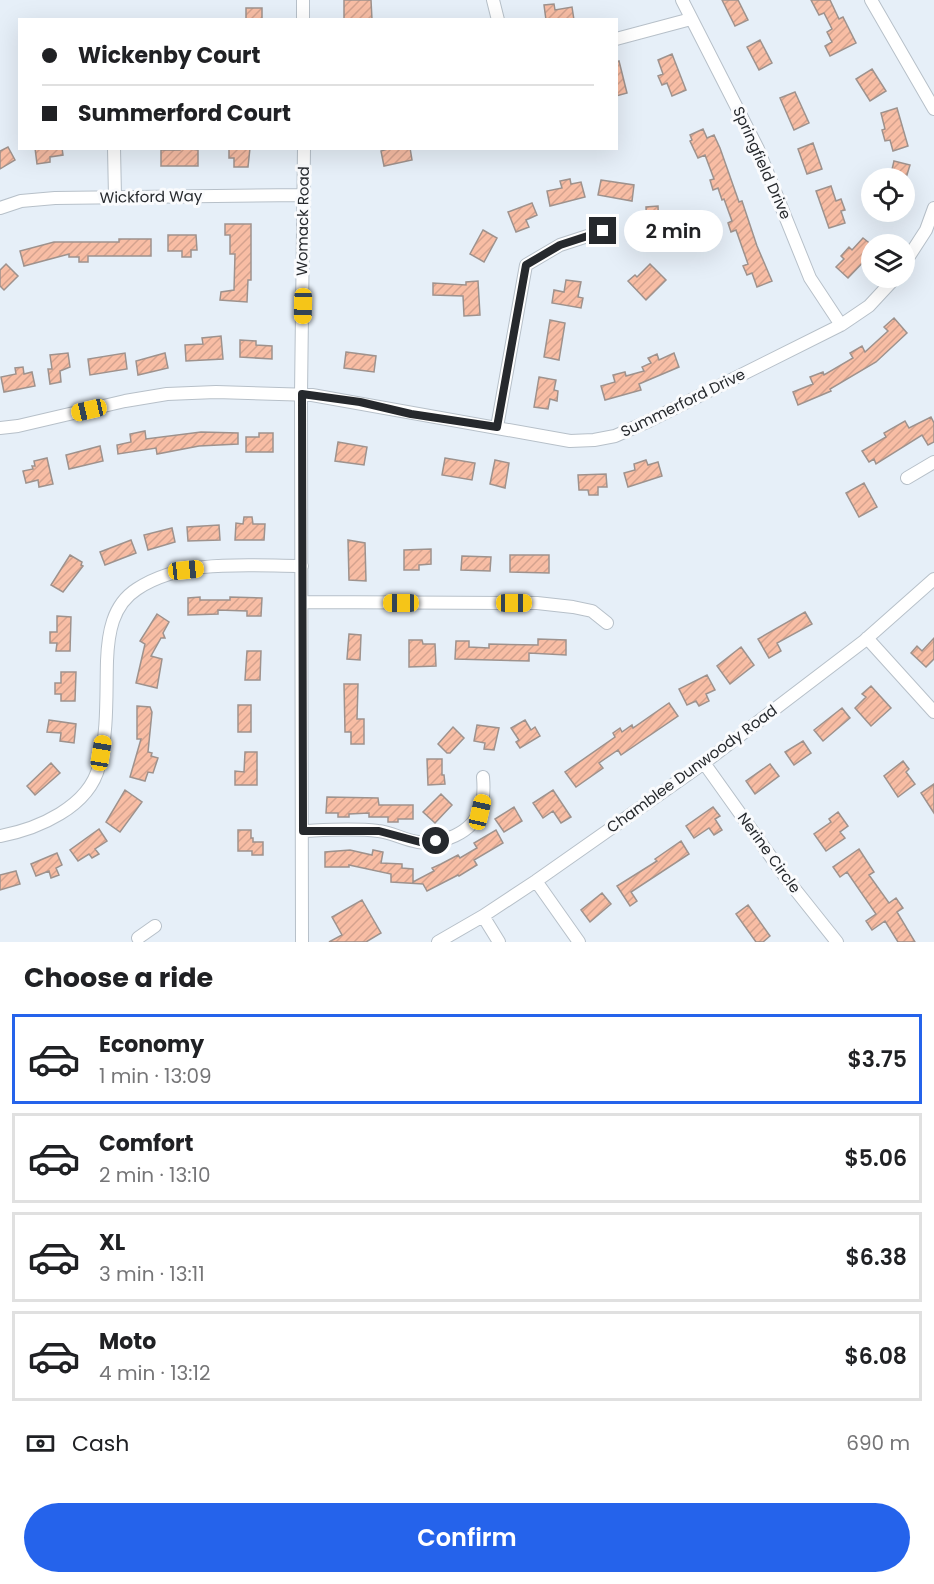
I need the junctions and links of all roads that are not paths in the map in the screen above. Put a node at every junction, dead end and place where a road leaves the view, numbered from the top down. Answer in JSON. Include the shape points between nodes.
{"nodes":[{"id":1,"x":303,"y":0,"type":"edge"},
{"id":2,"x":493,"y":0,"type":"edge"},
{"id":3,"x":681,"y":0,"type":"edge"},
{"id":4,"x":871,"y":0,"type":"edge"},
{"id":5,"x":303,"y":18,"type":"edge"},
{"id":6,"x":498,"y":18,"type":"edge"},
{"id":7,"x":691,"y":19,"type":"junction"},
{"id":8,"x":618,"y":38,"type":"edge"},
{"id":9,"x":934,"y":109,"type":"edge"},
{"id":10,"x":114,"y":150,"type":"edge"},
{"id":11,"x":304,"y":150,"type":"edge"},
{"id":12,"x":304,"y":195,"type":"junction"},
{"id":13,"x":115,"y":197,"type":"junction"},
{"id":14,"x":0,"y":208,"type":"edge"},
{"id":15,"x":934,"y":208,"type":"edge"},
{"id":16,"x":603,"y":231,"type":"dead end"},
{"id":17,"x":915,"y":247,"type":"edge"},
{"id":18,"x":886,"y":288,"type":"edge"},
{"id":19,"x":841,"y":325,"type":"junction"},
{"id":20,"x":302,"y":394,"type":"junction"},
{"id":21,"x":497,"y":427,"type":"junction"},
{"id":22,"x":0,"y":428,"type":"edge"},
{"id":23,"x":934,"y":462,"type":"edge"},
{"id":24,"x":907,"y":477,"type":"dead end"},
{"id":25,"x":302,"y":566,"type":"junction"},
{"id":26,"x":934,"y":579,"type":"edge"},
{"id":27,"x":302,"y":602,"type":"junction"},
{"id":28,"x":607,"y":624,"type":"dead end"},
{"id":29,"x":867,"y":638,"type":"junction"},
{"id":30,"x":934,"y":712,"type":"edge"},
{"id":31,"x":704,"y":763,"type":"junction"},
{"id":32,"x":483,"y":777,"type":"dead end"},
{"id":33,"x":303,"y":831,"type":"junction"},
{"id":34,"x":0,"y":836,"type":"edge"},
{"id":35,"x":536,"y":881,"type":"junction"},
{"id":36,"x":483,"y":916,"type":"junction"},
{"id":37,"x":155,"y":926,"type":"dead end"},
{"id":38,"x":138,"y":938,"type":"dead end"},
{"id":39,"x":302,"y":942,"type":"edge"},
{"id":40,"x":438,"y":942,"type":"edge"},
{"id":41,"x":499,"y":942,"type":"edge"},
{"id":42,"x":579,"y":942,"type":"edge"},
{"id":43,"x":837,"y":942,"type":"edge"}],
"edges":[{"from":1,"to":5,"type":"street"},
{"from":2,"to":6,"type":"street"},
{"from":3,"to":7,"type":"street","name":"Springfield Drive"},
{"from":4,"to":9,"type":"street"},
{"from":7,"to":8,"type":"street"},
{"from":7,"to":19,"type":"street","name":"Springfield Drive","via":[[758,149],[810,278]]},
{"from":10,"to":13,"type":"street"},
{"from":11,"to":12,"type":"street","name":"Womack Road"},
{"from":12,"to":13,"type":"street","name":"Wickford Way"},
{"from":12,"to":20,"type":"street","name":"Womack Road"},
{"from":13,"to":14,"type":"street","name":"Wickford Way","via":[[21,201]]},
{"from":15,"to":17,"type":"street"},
{"from":16,"to":21,"type":"street","via":[[560,245],[526,265]]},
{"from":18,"to":19,"type":"street","name":"Summerford Drive","via":[[869,306]]},
{"from":19,"to":21,"type":"street","name":"Summerford Drive","via":[[615,436],[570,441]]},
{"from":20,"to":21,"type":"street","name":"Summerford Drive"},
{"from":20,"to":22,"type":"street","name":"Summerford Drive","via":[[167,394]]},
{"from":20,"to":25,"type":"street","name":"Womack Road"},
{"from":23,"to":24,"type":"street"},
{"from":25,"to":27,"type":"street","name":"Womack Road"},
{"from":25,"to":34,"type":"street","via":[[186,570],[135,590],[120,606],[111,624],[104,738],[92,782],[60,814],[34,827]]},
{"from":26,"to":29,"type":"street","name":"Chamblee Dunwoody Road"},
{"from":27,"to":28,"type":"street","via":[[537,603],[592,611]]},
{"from":27,"to":33,"type":"street","name":"Womack Road"},
{"from":29,"to":30,"type":"street"},
{"from":29,"to":31,"type":"street","name":"Chamblee Dunwoody Road"},
{"from":31,"to":35,"type":"street","name":"Chamblee Dunwoody Road"},
{"from":31,"to":43,"type":"street","name":"Nerine Circle"},
{"from":32,"to":33,"type":"street","via":[[480,812],[469,826],[453,836],[420,842],[379,831]]},
{"from":33,"to":39,"type":"street","name":"Womack Road"},
{"from":35,"to":36,"type":"street","name":"Chamblee Dunwoody Road"},
{"from":35,"to":42,"type":"street"},
{"from":36,"to":40,"type":"street","name":"Chamblee Dunwoody Road"},
{"from":36,"to":41,"type":"street"},
{"from":37,"to":38,"type":"street"}]}
